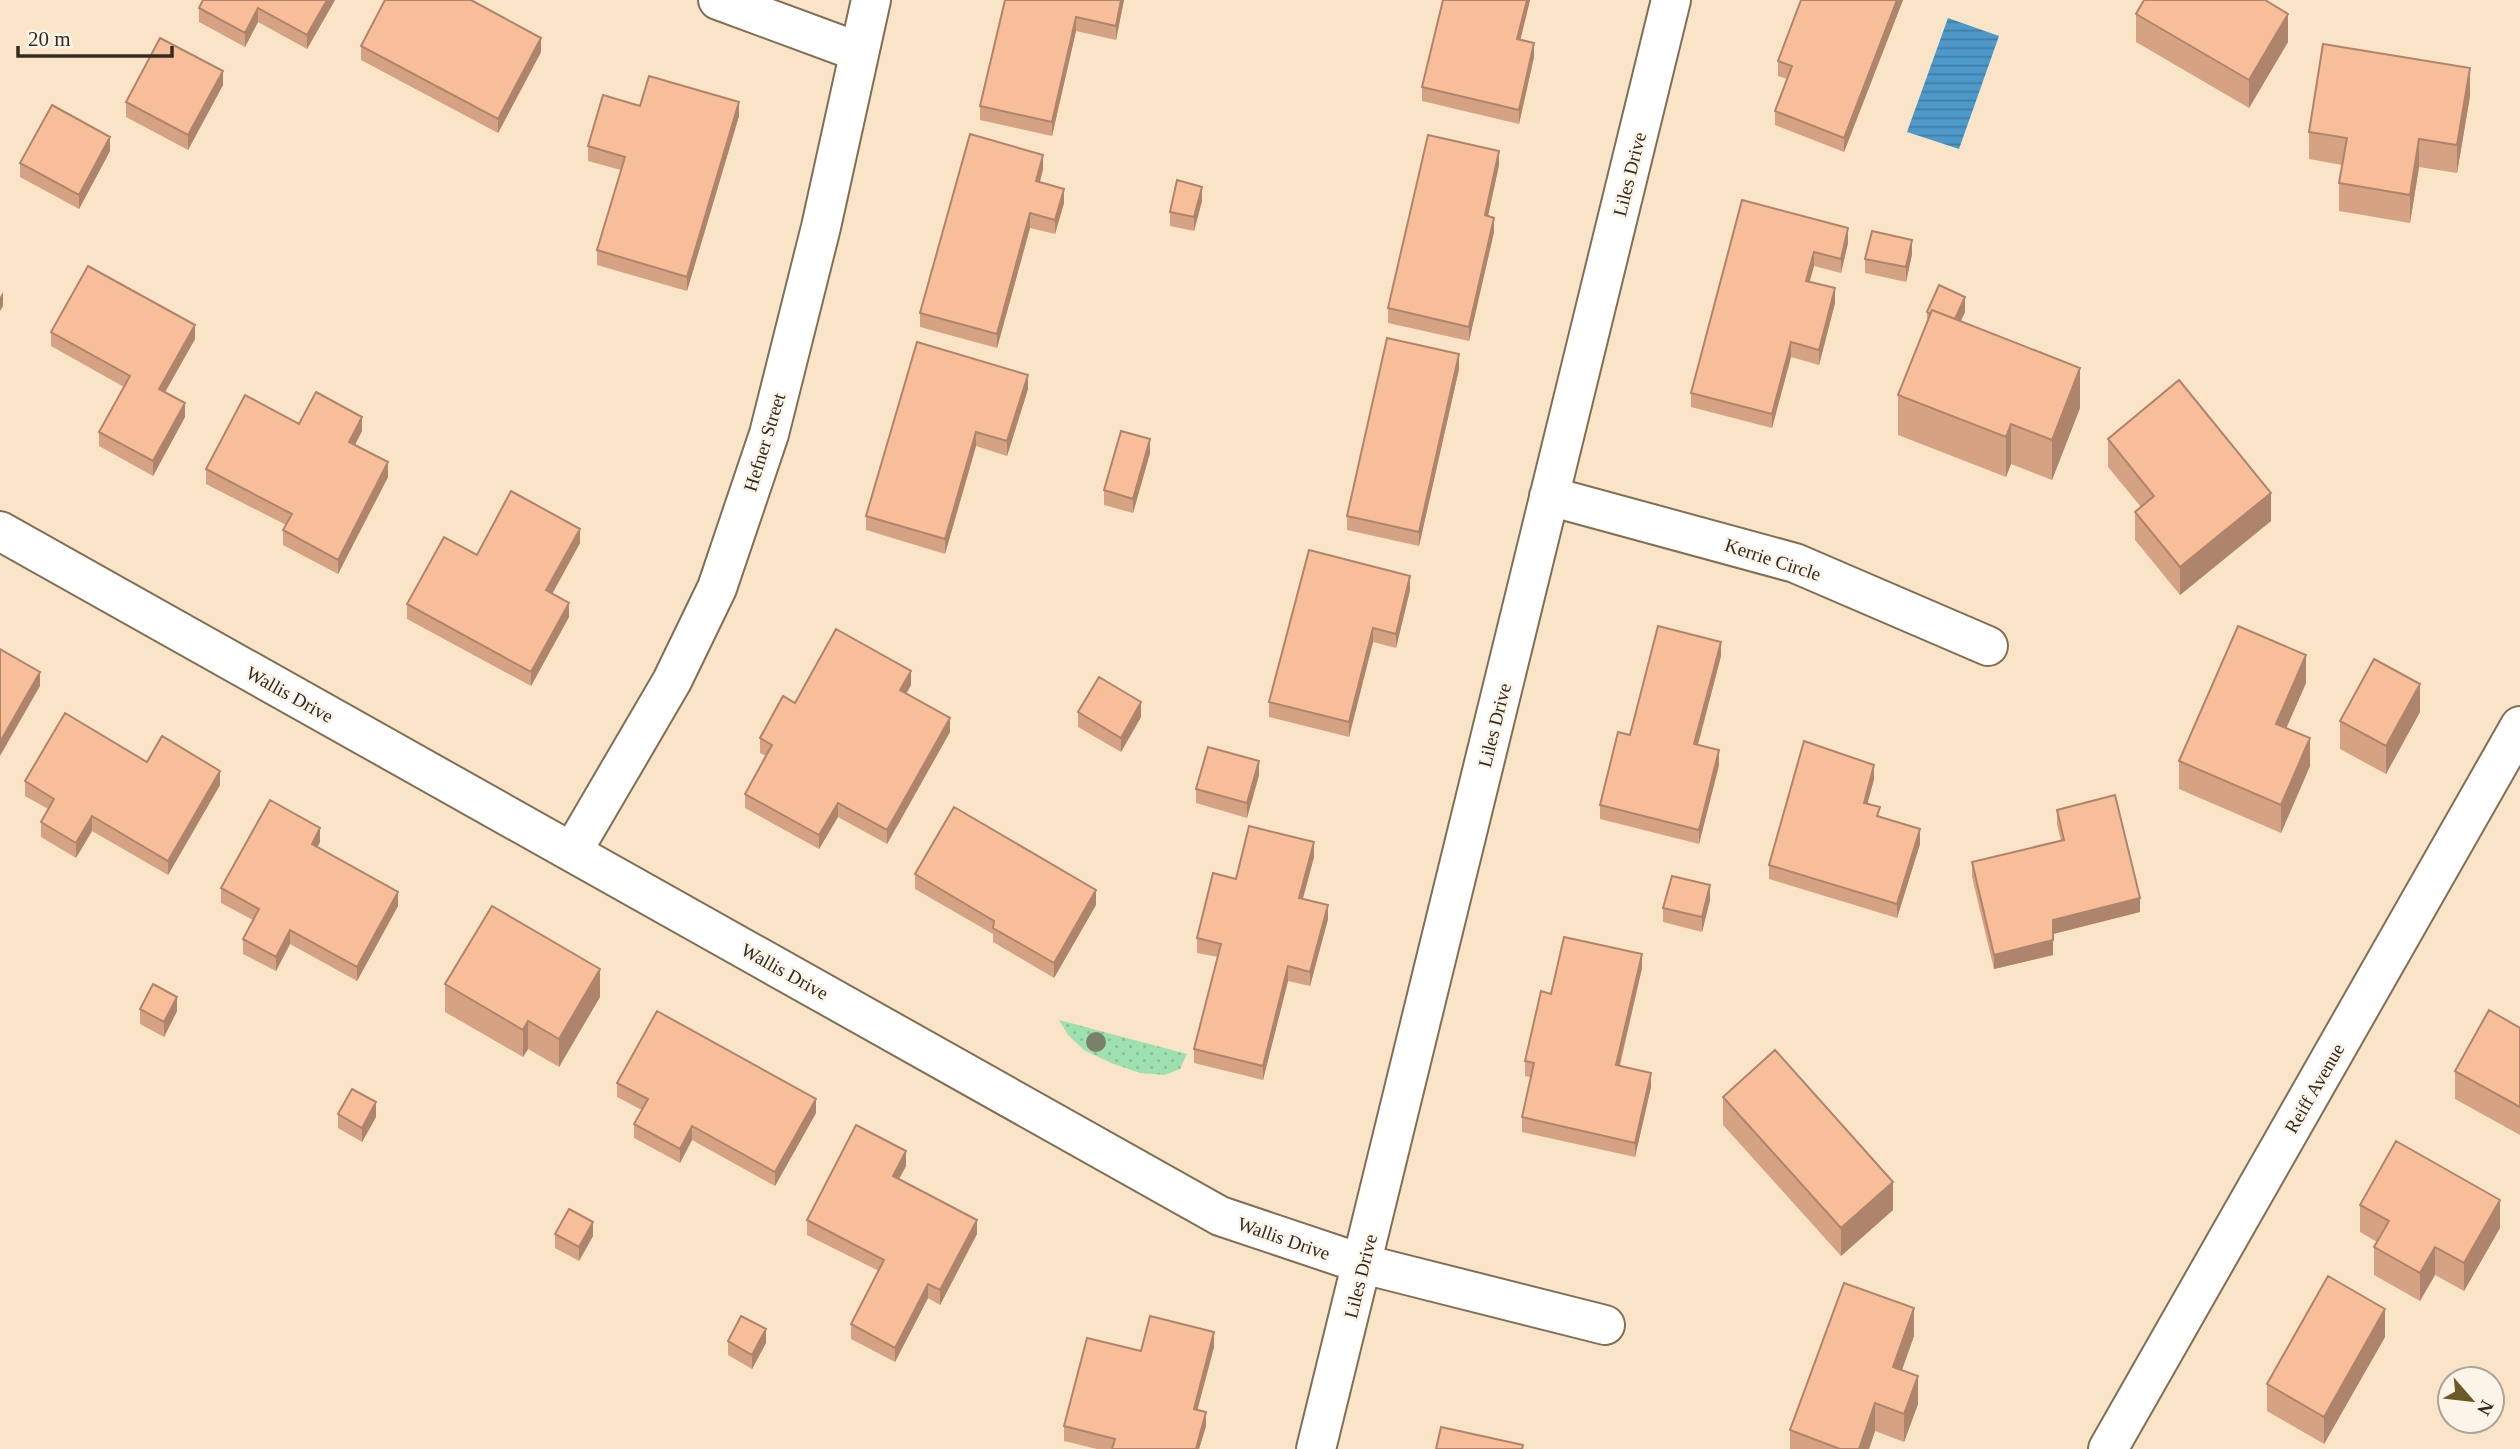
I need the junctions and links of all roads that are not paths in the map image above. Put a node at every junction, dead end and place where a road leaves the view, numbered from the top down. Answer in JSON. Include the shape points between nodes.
{"nodes":[{"id":1,"x":718,"y":0,"type":"edge"},
{"id":2,"x":871,"y":0,"type":"edge"},
{"id":3,"x":1671,"y":0,"type":"edge"},
{"id":4,"x":859,"y":52,"type":"junction"},
{"id":5,"x":1549,"y":496,"type":"junction"},
{"id":6,"x":0,"y":531,"type":"edge"},
{"id":7,"x":1988,"y":646,"type":"dead end"},
{"id":8,"x":2520,"y":726,"type":"edge"},
{"id":9,"x":572,"y":852,"type":"junction"},
{"id":10,"x":1363,"y":1264,"type":"junction"},
{"id":11,"x":1605,"y":1325,"type":"dead end"},
{"id":12,"x":1316,"y":1449,"type":"edge"},
{"id":13,"x":2108,"y":1449,"type":"edge"}],
"edges":[{"from":1,"to":4,"type":"street"},
{"from":2,"to":4,"type":"street","name":"Hefner Street"},
{"from":3,"to":5,"type":"street","name":"Liles Drive"},
{"from":4,"to":9,"type":"street","name":"Hefner Street","via":[[769,434],[717,588],[672,681]]},
{"from":5,"to":7,"type":"street","name":"Kerrie Circle","via":[[1795,563]]},
{"from":5,"to":10,"type":"street","name":"Liles Drive"},
{"from":6,"to":9,"type":"street","name":"Wallis Drive"},
{"from":8,"to":13,"type":"street","name":"Reiff Avenue"},
{"from":9,"to":10,"type":"street","name":"Wallis Drive","via":[[1220,1216]]},
{"from":10,"to":11,"type":"street","name":"Wallis Drive"},
{"from":10,"to":12,"type":"street","name":"Liles Drive"}]}
